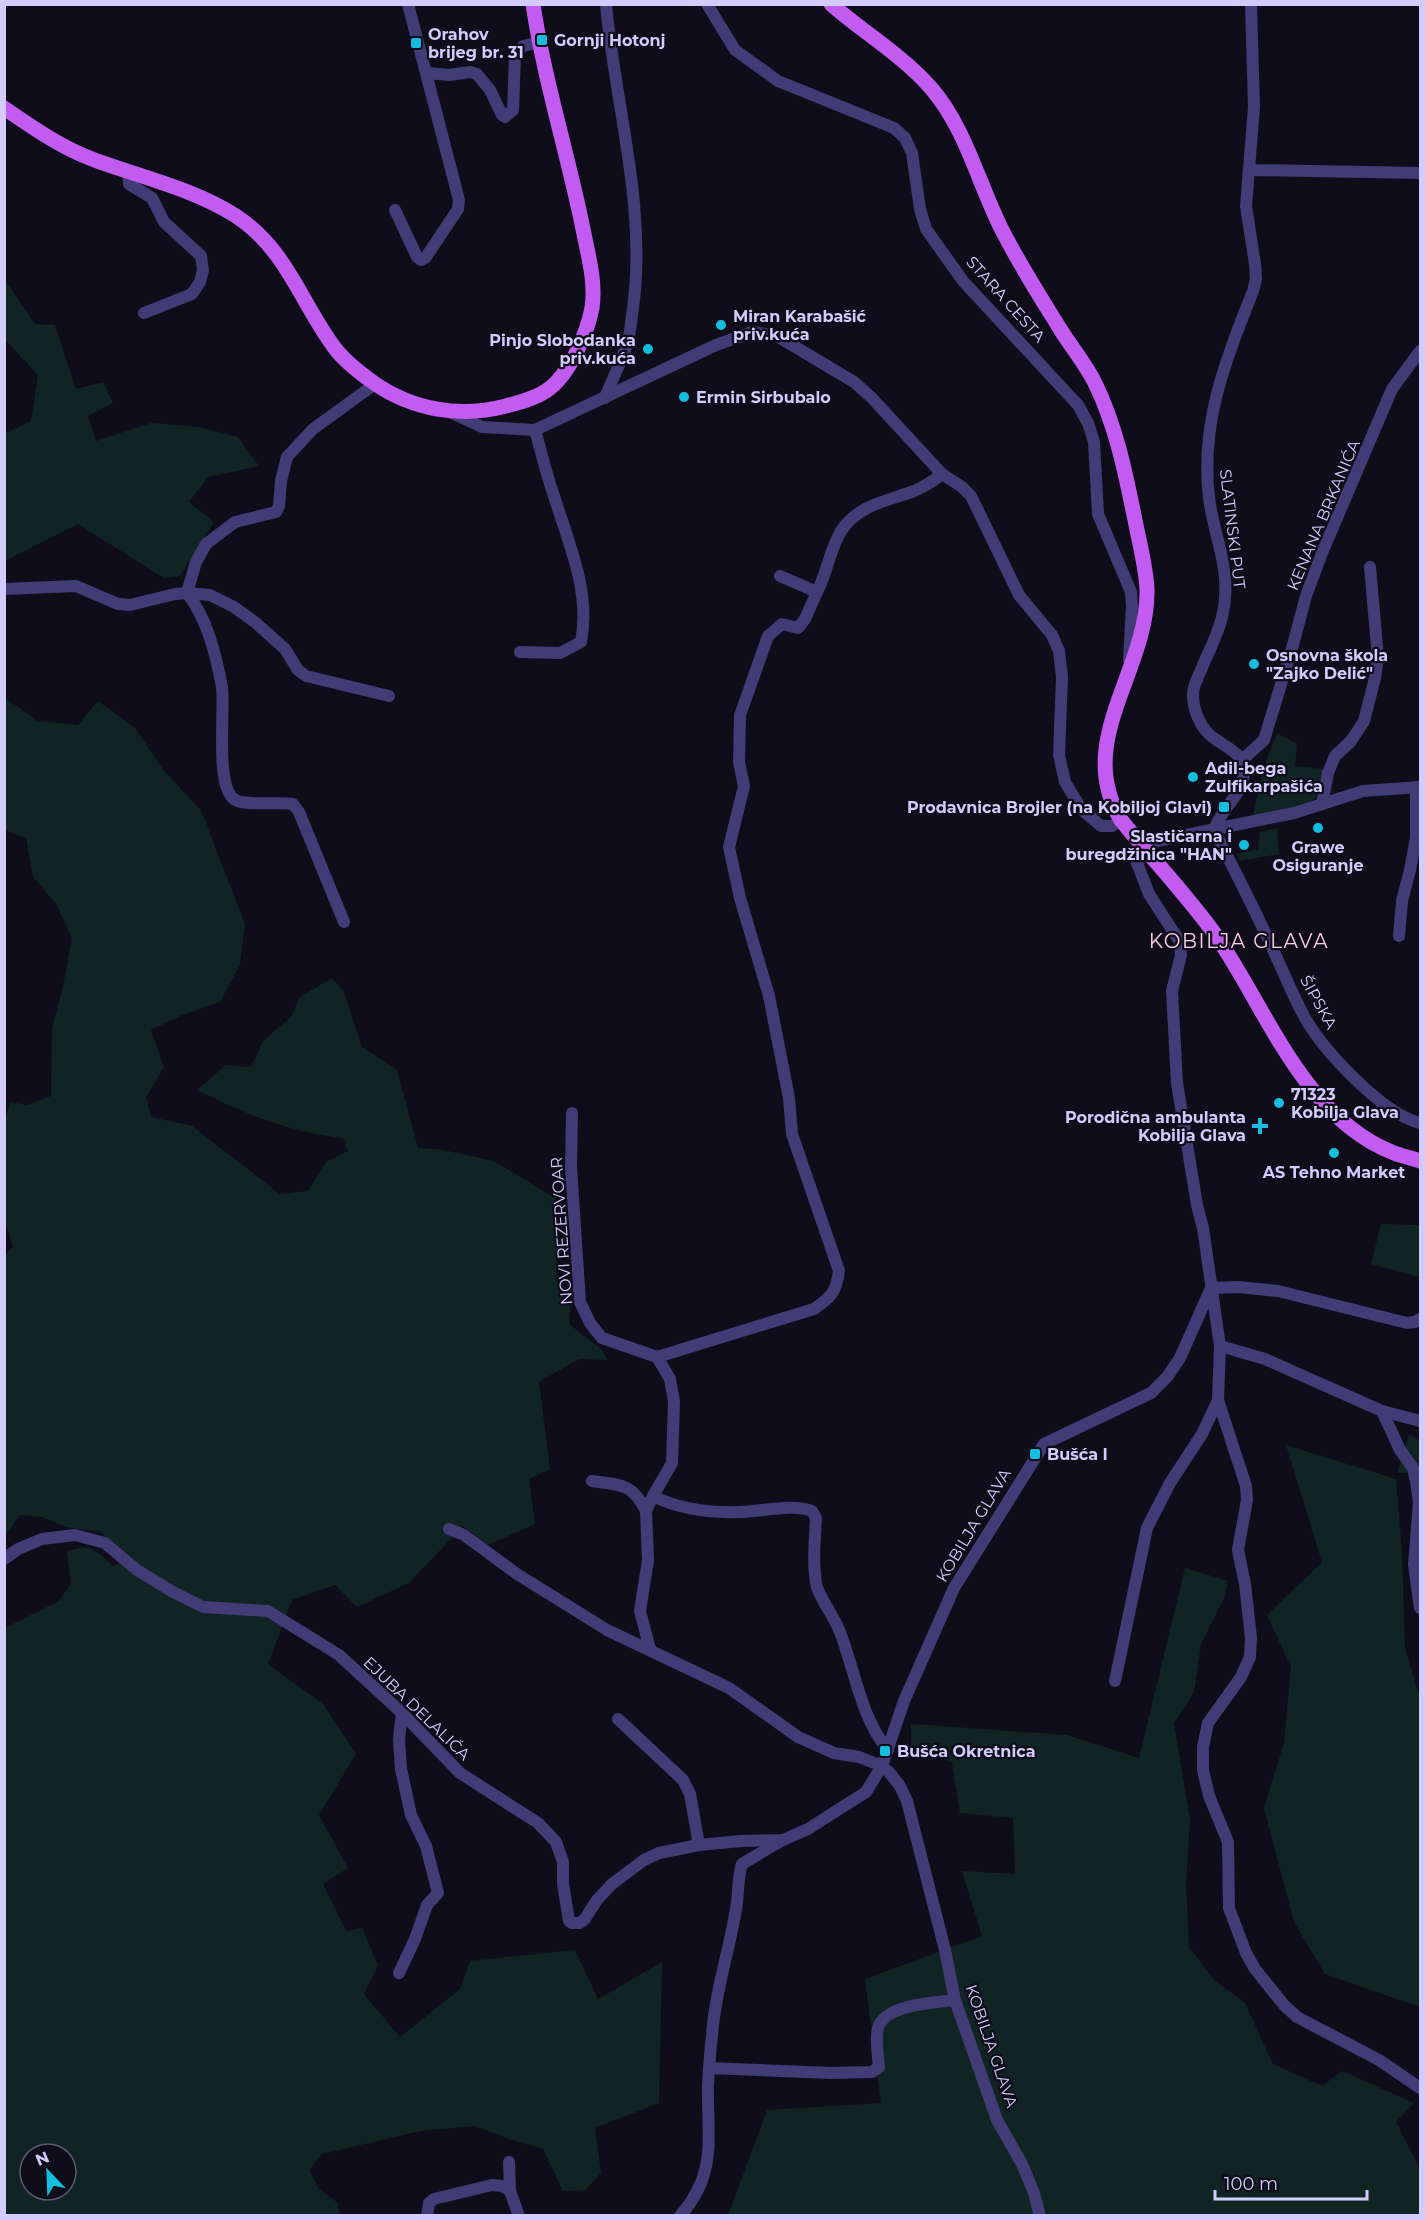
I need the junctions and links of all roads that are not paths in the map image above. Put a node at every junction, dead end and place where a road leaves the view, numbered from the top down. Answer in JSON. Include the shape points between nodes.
{"nodes":[{"id":1,"x":408,"y":4,"type":"edge"},
{"id":2,"x":533,"y":4,"type":"edge"},
{"id":3,"x":606,"y":4,"type":"edge"},
{"id":4,"x":707,"y":4,"type":"edge"},
{"id":5,"x":831,"y":4,"type":"edge"},
{"id":6,"x":1251,"y":4,"type":"edge"},
{"id":7,"x":538,"y":42,"type":"junction"},
{"id":8,"x":427,"y":73,"type":"junction"},
{"id":9,"x":4,"y":108,"type":"edge"},
{"id":10,"x":1250,"y":170,"type":"junction"},
{"id":11,"x":128,"y":171,"type":"junction"},
{"id":12,"x":1420,"y":173,"type":"edge"},
{"id":13,"x":395,"y":210,"type":"dead end"},
{"id":14,"x":144,"y":313,"type":"dead end"},
{"id":15,"x":1420,"y":351,"type":"edge"},
{"id":16,"x":375,"y":384,"type":"junction"},
{"id":17,"x":605,"y":398,"type":"junction"},
{"id":18,"x":450,"y":412,"type":"junction"},
{"id":19,"x":535,"y":430,"type":"junction"},
{"id":20,"x":942,"y":474,"type":"junction"},
{"id":21,"x":1370,"y":567,"type":"dead end"},
{"id":22,"x":780,"y":576,"type":"dead end"},
{"id":23,"x":4,"y":589,"type":"edge"},
{"id":24,"x":817,"y":592,"type":"junction"},
{"id":25,"x":187,"y":593,"type":"junction"},
{"id":26,"x":520,"y":652,"type":"dead end"},
{"id":27,"x":1128,"y":677,"type":"junction"},
{"id":28,"x":389,"y":696,"type":"dead end"},
{"id":29,"x":1241,"y":761,"type":"junction"},
{"id":30,"x":1418,"y":787,"type":"edge"},
{"id":31,"x":1322,"y":804,"type":"junction"},
{"id":32,"x":1121,"y":820,"type":"junction"},
{"id":33,"x":1214,"y":830,"type":"junction"},
{"id":34,"x":1144,"y":848,"type":"junction"},
{"id":35,"x":344,"y":922,"type":"dead end"},
{"id":36,"x":1399,"y":936,"type":"dead end"},
{"id":37,"x":572,"y":1113,"type":"dead end"},
{"id":38,"x":1420,"y":1123,"type":"edge"},
{"id":39,"x":1420,"y":1161,"type":"edge"},
{"id":40,"x":1211,"y":1288,"type":"junction"},
{"id":41,"x":1420,"y":1319,"type":"edge"},
{"id":42,"x":1220,"y":1346,"type":"junction"},
{"id":43,"x":657,"y":1357,"type":"junction"},
{"id":44,"x":1218,"y":1400,"type":"junction"},
{"id":45,"x":1382,"y":1411,"type":"junction"},
{"id":46,"x":1420,"y":1420,"type":"edge"},
{"id":47,"x":592,"y":1481,"type":"dead end"},
{"id":48,"x":653,"y":1496,"type":"junction"},
{"id":49,"x":646,"y":1511,"type":"junction"},
{"id":50,"x":449,"y":1529,"type":"dead end"},
{"id":51,"x":4,"y":1559,"type":"edge"},
{"id":52,"x":1420,"y":1608,"type":"edge"},
{"id":53,"x":650,"y":1649,"type":"junction"},
{"id":54,"x":1115,"y":1681,"type":"dead end"},
{"id":55,"x":402,"y":1713,"type":"junction"},
{"id":56,"x":618,"y":1719,"type":"dead end"},
{"id":57,"x":888,"y":1750,"type":"junction"},
{"id":58,"x":882,"y":1766,"type":"junction"},
{"id":59,"x":783,"y":1840,"type":"junction"},
{"id":60,"x":699,"y":1845,"type":"junction"},
{"id":61,"x":399,"y":1973,"type":"dead end"},
{"id":62,"x":955,"y":2000,"type":"junction"},
{"id":63,"x":710,"y":2068,"type":"junction"},
{"id":64,"x":1420,"y":2088,"type":"edge"},
{"id":65,"x":509,"y":2162,"type":"dead end"},
{"id":66,"x":510,"y":2191,"type":"junction"},
{"id":67,"x":427,"y":2216,"type":"edge"},
{"id":68,"x":519,"y":2216,"type":"edge"},
{"id":69,"x":680,"y":2216,"type":"edge"},
{"id":70,"x":1040,"y":2216,"type":"edge"}],
"edges":[{"from":1,"to":8,"type":"street"},
{"from":2,"to":7,"type":"main road"},
{"from":3,"to":17,"type":"street","via":[[637,228],[628,342]]},
{"from":4,"to":27,"type":"street","name":"STARA CESTA","via":[[735,50],[778,81],[894,128],[905,138],[912,153],[926,229],[963,281],[1078,405],[1094,442],[1098,514],[1131,592]]},
{"from":5,"to":27,"type":"main road","name":"STARA CESTA","via":[[898,58],[948,110],[1000,227],[1094,381],[1123,460],[1147,589],[1142,633]]},
{"from":6,"to":10,"type":"street","name":"SLATINSKI PUT","via":[[1254,107]]},
{"from":7,"to":8,"type":"street","via":[[523,46],[515,56],[513,110],[505,117],[477,74]]},
{"from":7,"to":18,"type":"main road","via":[[576,192],[593,282],[592,308],[582,342],[561,377],[548,390],[495,409]]},
{"from":8,"to":13,"type":"street","via":[[458,209],[421,260]]},
{"from":9,"to":11,"type":"main road","via":[[63,146]]},
{"from":10,"to":12,"type":"street"},
{"from":10,"to":29,"type":"street","name":"SLATINSKI PUT","via":[[1246,206],[1256,279],[1224,363],[1207,449],[1209,498],[1226,596],[1223,618],[1192,692],[1205,731],[1234,750]]},
{"from":11,"to":14,"type":"street","via":[[129,184],[152,198],[164,222],[201,256],[203,270],[192,294]]},
{"from":11,"to":16,"type":"main road","via":[[196,195],[236,216],[259,234],[285,263],[336,350]]},
{"from":15,"to":29,"type":"street","name":"KENANA BRKANIĆA","via":[[1392,390],[1322,553],[1264,740]]},
{"from":16,"to":18,"type":"main road","via":[[406,401]]},
{"from":16,"to":25,"type":"street","via":[[313,429],[287,457],[276,512],[235,522],[206,543]]},
{"from":17,"to":19,"type":"street"},
{"from":17,"to":20,"type":"street","via":[[716,345],[753,332],[777,336],[854,382]]},
{"from":18,"to":19,"type":"street","via":[[482,427]]},
{"from":19,"to":26,"type":"street","via":[[579,573],[585,621],[581,642],[560,653]]},
{"from":20,"to":24,"type":"street","via":[[853,517],[838,538]]},
{"from":20,"to":32,"type":"street","via":[[971,496],[1019,595],[1052,635],[1059,651],[1059,754],[1065,782],[1082,810],[1101,826],[1112,826]]},
{"from":21,"to":31,"type":"street","via":[[1378,658],[1375,678],[1364,721],[1335,756]]},
{"from":22,"to":24,"type":"street"},
{"from":23,"to":25,"type":"street","via":[[76,586],[118,604],[130,605]]},
{"from":24,"to":43,"type":"street","via":[[798,628],[782,624],[768,636],[740,715],[739,762],[744,786],[729,847],[769,996],[792,1134],[839,1271],[837,1284],[831,1296],[814,1309]]},
{"from":25,"to":28,"type":"street","via":[[210,595],[245,615],[285,648],[306,676]]},
{"from":25,"to":35,"type":"street","via":[[200,614],[215,656],[222,689],[223,764],[230,794],[244,803],[293,804]]},
{"from":27,"to":32,"type":"main road","name":"STARA CESTA","via":[[1111,719],[1104,758],[1110,803]]},
{"from":29,"to":33,"type":"street","via":[[1245,773],[1240,790],[1218,817]]},
{"from":30,"to":31,"type":"street","via":[[1363,791]]},
{"from":30,"to":36,"type":"street","via":[[1416,838],[1402,901]]},
{"from":31,"to":33,"type":"street"},
{"from":32,"to":34,"type":"main road","name":"STARA CESTA"},
{"from":33,"to":34,"type":"street","via":[[1152,842]]},
{"from":33,"to":38,"type":"street","name":"ŠIPSKA","via":[[1305,1018],[1328,1050],[1372,1093],[1395,1113]]},
{"from":34,"to":39,"type":"main road","via":[[1216,936],[1278,1042],[1330,1107],[1364,1136],[1393,1153]]},
{"from":34,"to":40,"type":"street","via":[[1137,863],[1141,877],[1181,947],[1172,991],[1177,1083]]},
{"from":37,"to":43,"type":"street","name":"NOVI REZERVOAR","via":[[571,1167],[580,1302],[602,1338]]},
{"from":40,"to":41,"type":"street","via":[[1278,1291],[1407,1323]]},
{"from":40,"to":42,"type":"street"},
{"from":40,"to":57,"type":"street","name":"KOBILJA GLAVA","via":[[1180,1358],[1151,1393],[1044,1444],[954,1588],[904,1701]]},
{"from":42,"to":44,"type":"street"},
{"from":42,"to":45,"type":"street","via":[[1265,1359]]},
{"from":43,"to":48,"type":"street","via":[[670,1379],[674,1401],[672,1463]]},
{"from":44,"to":54,"type":"street","via":[[1147,1528]]},
{"from":44,"to":64,"type":"street","via":[[1246,1486],[1238,1550],[1251,1638],[1250,1657],[1208,1724],[1203,1747],[1209,1796],[1228,1842],[1229,1908],[1255,1969],[1284,2005]]},
{"from":45,"to":46,"type":"street"},
{"from":45,"to":52,"type":"street","via":[[1413,1468],[1416,1482],[1419,1502],[1414,1565]]},
{"from":47,"to":49,"type":"street","via":[[632,1490]]},
{"from":48,"to":49,"type":"street"},
{"from":48,"to":57,"type":"street","via":[[669,1504],[720,1512],[812,1511],[816,1518],[818,1588],[840,1631],[877,1736]]},
{"from":49,"to":53,"type":"street","via":[[648,1560],[640,1611]]},
{"from":50,"to":53,"type":"street","via":[[607,1630]]},
{"from":51,"to":55,"type":"street","name":"EJUBA DELALIĆA","via":[[42,1539],[75,1535],[105,1544],[137,1570],[202,1607],[267,1611],[339,1655]]},
{"from":53,"to":58,"type":"street","via":[[729,1688],[798,1737],[834,1753],[865,1758]]},
{"from":55,"to":60,"type":"street","name":"EJUBA DELALIĆA","via":[[460,1773],[538,1823],[556,1842],[563,1862],[567,1914],[572,1923],[584,1920],[612,1884],[644,1860]]},
{"from":55,"to":61,"type":"street","via":[[401,1769],[411,1815],[426,1846],[438,1893],[428,1905]]},
{"from":56,"to":60,"type":"street","via":[[683,1780],[690,1794]]},
{"from":57,"to":58,"type":"street","name":"KOBILJA GLAVA"},
{"from":58,"to":59,"type":"street","name":"EJUBA DELALIĆA","via":[[866,1792]]},
{"from":58,"to":62,"type":"street","name":"KOBILJA GLAVA","via":[[900,1786],[907,1801]]},
{"from":59,"to":60,"type":"street","name":"EJUBA DELALIĆA"},
{"from":59,"to":63,"type":"street","via":[[742,1864],[717,1991]]},
{"from":62,"to":63,"type":"street","via":[[910,2007],[884,2018],[877,2030],[879,2067],[872,2072]]},
{"from":62,"to":70,"type":"street","name":"KOBILJA GLAVA","via":[[998,2120],[1022,2164]]},
{"from":63,"to":69,"type":"street","via":[[710,2148],[702,2184]]},
{"from":65,"to":66,"type":"street"},
{"from":66,"to":67,"type":"street","via":[[492,2185],[434,2199],[429,2203]]},
{"from":66,"to":68,"type":"street"}]}
